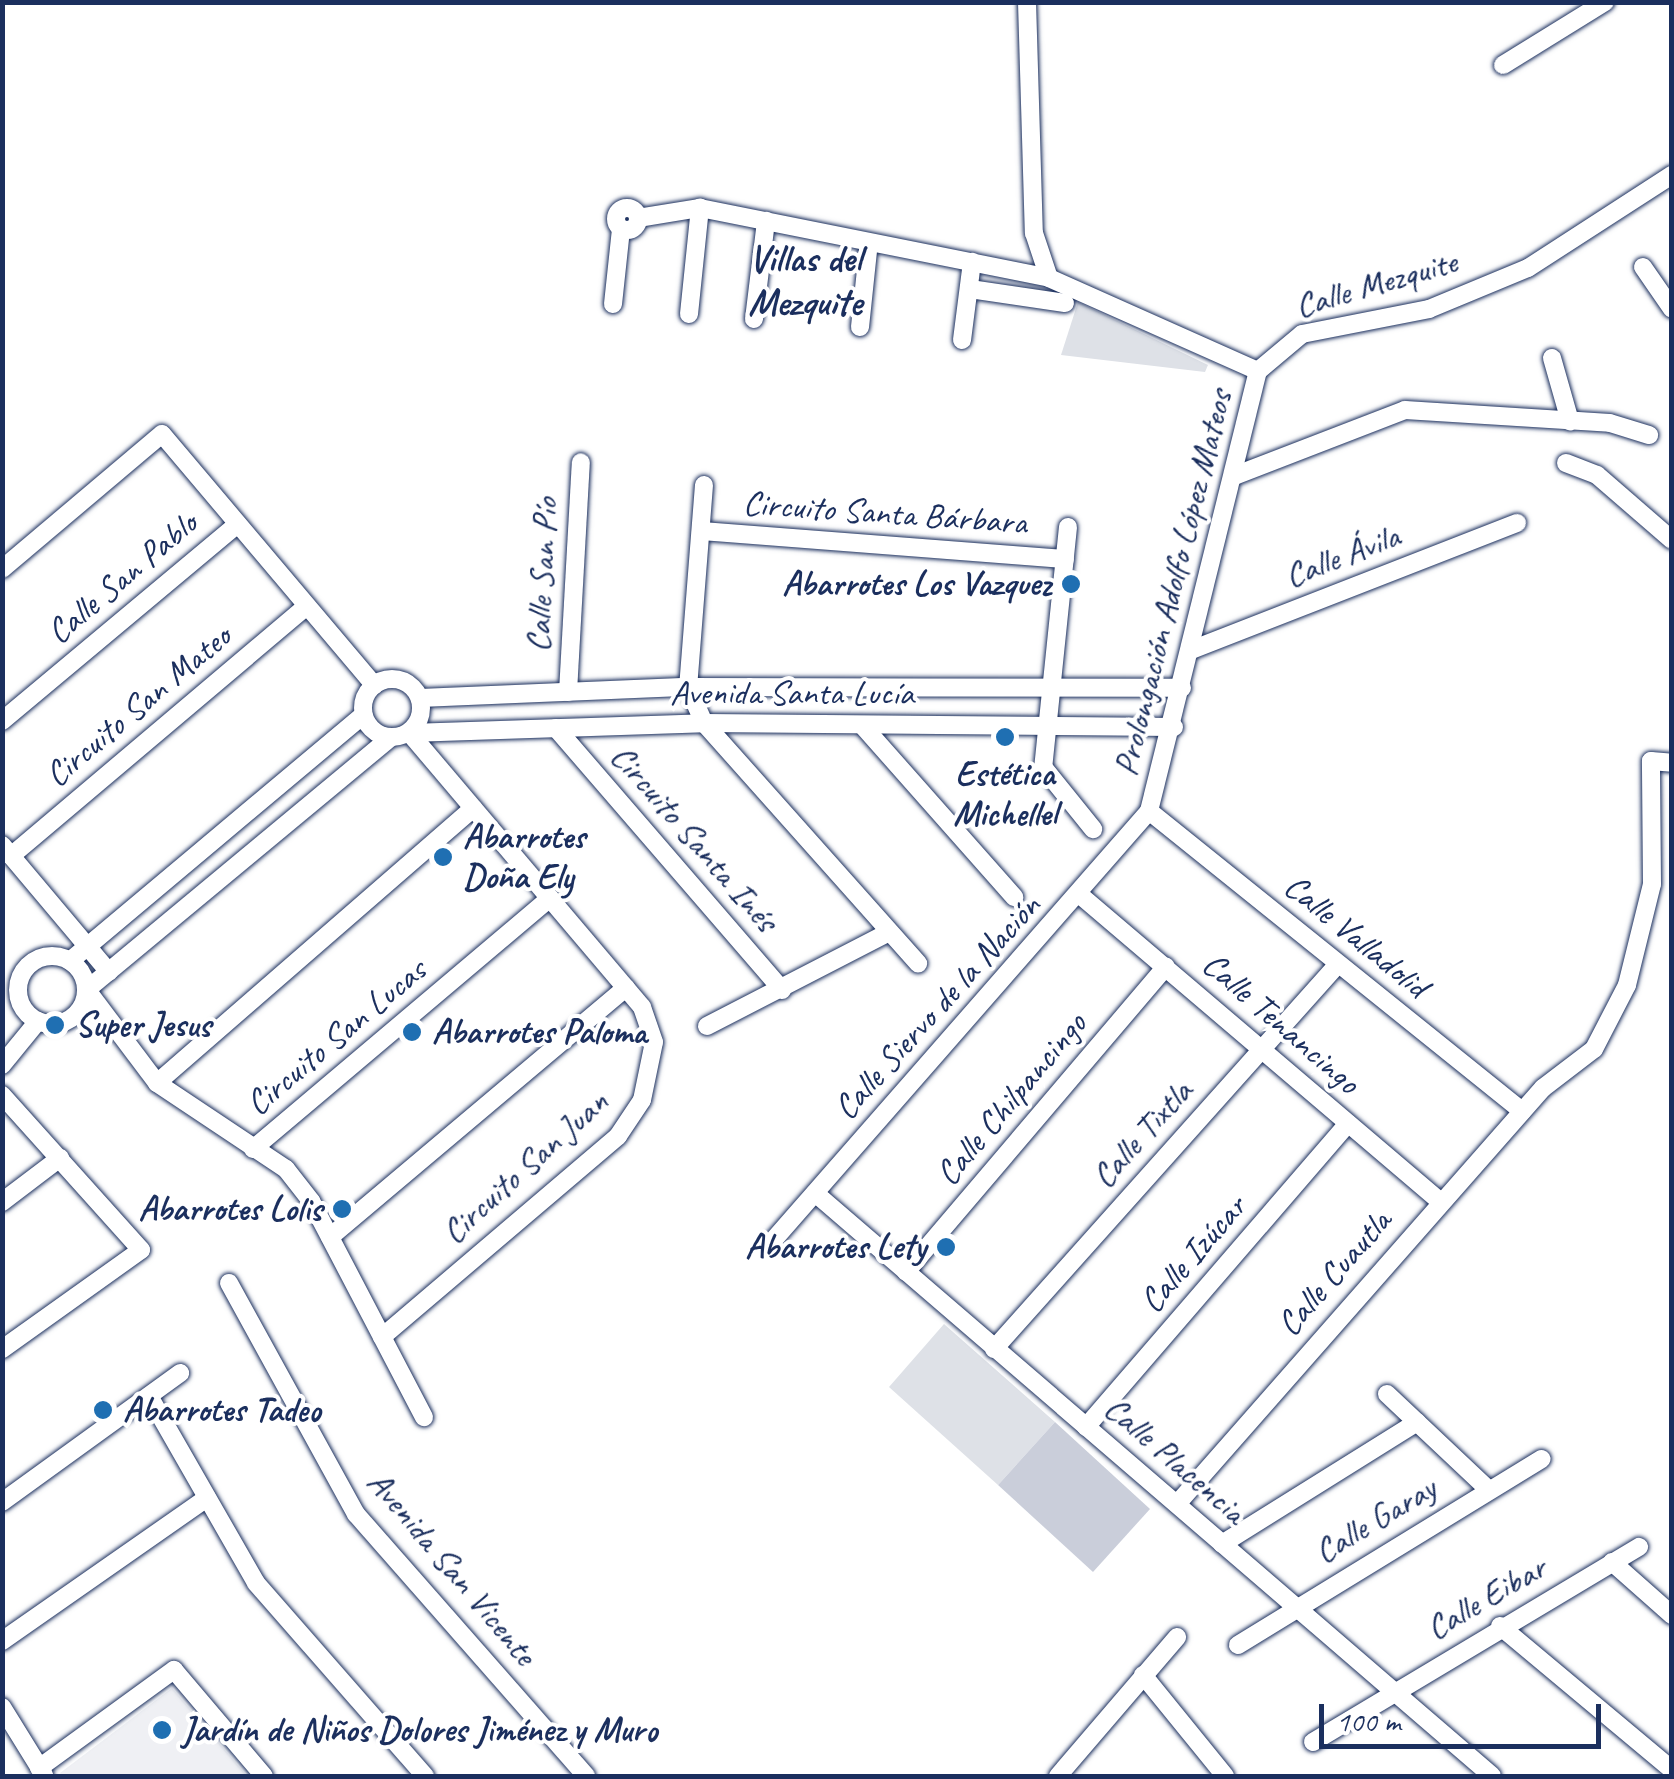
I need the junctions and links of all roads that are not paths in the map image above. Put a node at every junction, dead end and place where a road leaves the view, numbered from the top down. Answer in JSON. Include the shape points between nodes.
{"nodes":[{"id":1,"x":1027,"y":2,"type":"edge"},
{"id":2,"x":1606,"y":2,"type":"edge"},
{"id":3,"x":1503,"y":65,"type":"dead end"},
{"id":4,"x":1672,"y":174,"type":"edge"},
{"id":5,"x":700,"y":208,"type":"junction"},
{"id":6,"x":766,"y":221,"type":"junction"},
{"id":7,"x":870,"y":242,"type":"junction"},
{"id":8,"x":972,"y":262,"type":"junction"},
{"id":9,"x":1643,"y":267,"type":"dead end"},
{"id":10,"x":1049,"y":278,"type":"junction"},
{"id":11,"x":970,"y":289,"type":"junction"},
{"id":12,"x":1668,"y":298,"type":"edge"},
{"id":13,"x":1064,"y":303,"type":"dead end"},
{"id":14,"x":613,"y":304,"type":"dead end"},
{"id":15,"x":689,"y":314,"type":"dead end"},
{"id":16,"x":754,"y":319,"type":"dead end"},
{"id":17,"x":860,"y":327,"type":"dead end"},
{"id":18,"x":962,"y":340,"type":"dead end"},
{"id":19,"x":1552,"y":358,"type":"dead end"},
{"id":20,"x":1258,"y":371,"type":"junction"},
{"id":21,"x":1570,"y":421,"type":"junction"},
{"id":22,"x":1649,"y":435,"type":"dead end"},
{"id":23,"x":581,"y":462,"type":"dead end"},
{"id":24,"x":1566,"y":463,"type":"dead end"},
{"id":25,"x":1234,"y":476,"type":"junction"},
{"id":26,"x":704,"y":485,"type":"dead end"},
{"id":27,"x":1517,"y":523,"type":"dead end"},
{"id":28,"x":238,"y":524,"type":"junction"},
{"id":29,"x":1068,"y":527,"type":"dead end"},
{"id":30,"x":701,"y":531,"type":"junction"},
{"id":31,"x":1672,"y":540,"type":"edge"},
{"id":32,"x":1065,"y":559,"type":"junction"},
{"id":33,"x":2,"y":569,"type":"edge"},
{"id":34,"x":307,"y":606,"type":"junction"},
{"id":35,"x":1191,"y":650,"type":"junction"},
{"id":36,"x":374,"y":685,"type":"junction"},
{"id":37,"x":688,"y":687,"type":"junction"},
{"id":38,"x":1051,"y":688,"type":"junction"},
{"id":39,"x":1182,"y":688,"type":"junction"},
{"id":40,"x":568,"y":692,"type":"junction"},
{"id":41,"x":420,"y":698,"type":"junction"},
{"id":42,"x":364,"y":715,"type":"junction"},
{"id":43,"x":2,"y":721,"type":"edge"},
{"id":44,"x":704,"y":723,"type":"junction"},
{"id":45,"x":862,"y":724,"type":"junction"},
{"id":46,"x":1048,"y":726,"type":"junction"},
{"id":47,"x":556,"y":728,"type":"junction"},
{"id":48,"x":1174,"y":728,"type":"junction"},
{"id":49,"x":410,"y":733,"type":"junction"},
{"id":50,"x":390,"y":738,"type":"junction"},
{"id":51,"x":1672,"y":762,"type":"edge"},
{"id":52,"x":473,"y":808,"type":"junction"},
{"id":53,"x":1149,"y":811,"type":"junction"},
{"id":54,"x":1093,"y":829,"type":"dead end"},
{"id":55,"x":222,"y":834,"type":"junction"},
{"id":56,"x":7,"y":851,"type":"edge"},
{"id":57,"x":244,"y":860,"type":"junction"},
{"id":58,"x":1080,"y":894,"type":"junction"},
{"id":59,"x":1014,"y":897,"type":"dead end"},
{"id":60,"x":550,"y":898,"type":"junction"},
{"id":61,"x":887,"y":932,"type":"junction"},
{"id":62,"x":88,"y":947,"type":"junction"},
{"id":63,"x":70,"y":961,"type":"junction"},
{"id":64,"x":918,"y":964,"type":"dead end"},
{"id":65,"x":1338,"y":964,"type":"junction"},
{"id":66,"x":1166,"y":967,"type":"junction"},
{"id":67,"x":2,"y":972,"type":"edge"},
{"id":68,"x":109,"y":972,"type":"junction"},
{"id":69,"x":19,"y":985,"type":"junction"},
{"id":70,"x":626,"y":988,"type":"junction"},
{"id":71,"x":86,"y":990,"type":"junction"},
{"id":72,"x":782,"y":990,"type":"junction"},
{"id":73,"x":38,"y":1021,"type":"junction"},
{"id":74,"x":707,"y":1026,"type":"dead end"},
{"id":75,"x":1261,"y":1048,"type":"junction"},
{"id":76,"x":2,"y":1065,"type":"edge"},
{"id":77,"x":157,"y":1082,"type":"junction"},
{"id":78,"x":2,"y":1095,"type":"edge"},
{"id":79,"x":1522,"y":1111,"type":"junction"},
{"id":80,"x":1348,"y":1123,"type":"junction"},
{"id":81,"x":253,"y":1149,"type":"junction"},
{"id":82,"x":60,"y":1158,"type":"junction"},
{"id":83,"x":816,"y":1193,"type":"junction"},
{"id":84,"x":1440,"y":1201,"type":"junction"},
{"id":85,"x":2,"y":1202,"type":"edge"},
{"id":86,"x":330,"y":1237,"type":"junction"},
{"id":87,"x":770,"y":1244,"type":"dead end"},
{"id":88,"x":906,"y":1272,"type":"junction"},
{"id":89,"x":229,"y":1283,"type":"dead end"},
{"id":90,"x":382,"y":1336,"type":"junction"},
{"id":91,"x":994,"y":1348,"type":"junction"},
{"id":92,"x":2,"y":1349,"type":"edge"},
{"id":93,"x":180,"y":1373,"type":"dead end"},
{"id":94,"x":1387,"y":1394,"type":"dead end"},
{"id":95,"x":149,"y":1396,"type":"junction"},
{"id":96,"x":424,"y":1417,"type":"dead end"},
{"id":97,"x":1417,"y":1422,"type":"junction"},
{"id":98,"x":1086,"y":1427,"type":"junction"},
{"id":99,"x":1541,"y":1459,"type":"dead end"},
{"id":100,"x":1489,"y":1490,"type":"junction"},
{"id":101,"x":207,"y":1498,"type":"junction"},
{"id":102,"x":2,"y":1502,"type":"edge"},
{"id":103,"x":1177,"y":1504,"type":"junction"},
{"id":104,"x":1222,"y":1544,"type":"junction"},
{"id":105,"x":1639,"y":1547,"type":"dead end"},
{"id":106,"x":1612,"y":1562,"type":"junction"},
{"id":107,"x":1295,"y":1606,"type":"junction"},
{"id":108,"x":1672,"y":1615,"type":"edge"},
{"id":109,"x":1500,"y":1626,"type":"junction"},
{"id":110,"x":1177,"y":1637,"type":"dead end"},
{"id":111,"x":2,"y":1642,"type":"edge"},
{"id":112,"x":1238,"y":1645,"type":"dead end"},
{"id":113,"x":1143,"y":1675,"type":"junction"},
{"id":114,"x":1392,"y":1690,"type":"junction"},
{"id":115,"x":2,"y":1708,"type":"edge"},
{"id":116,"x":1312,"y":1742,"type":"dead end"},
{"id":117,"x":1672,"y":1770,"type":"edge"},
{"id":118,"x":42,"y":1772,"type":"edge"},
{"id":119,"x":264,"y":1776,"type":"edge"},
{"id":120,"x":425,"y":1776,"type":"edge"},
{"id":121,"x":586,"y":1776,"type":"edge"},
{"id":122,"x":1058,"y":1776,"type":"edge"},
{"id":123,"x":1224,"y":1776,"type":"edge"},
{"id":124,"x":1488,"y":1776,"type":"edge"}],
"edges":[{"from":1,"to":10,"type":"street","via":[[1034,233]]},
{"from":2,"to":3,"type":"street"},
{"from":4,"to":20,"type":"street","name":"Calle Mezquite","via":[[1528,268],[1430,310],[1302,334]]},
{"from":5,"to":6,"type":"street"},
{"from":5,"to":14,"type":"street","via":[[638,218],[620,210]]},
{"from":5,"to":15,"type":"street"},
{"from":6,"to":7,"type":"street"},
{"from":6,"to":16,"type":"street"},
{"from":7,"to":8,"type":"street"},
{"from":7,"to":17,"type":"street"},
{"from":8,"to":10,"type":"street"},
{"from":8,"to":11,"type":"street"},
{"from":9,"to":12,"type":"street"},
{"from":10,"to":20,"type":"street"},
{"from":11,"to":13,"type":"street"},
{"from":11,"to":18,"type":"street"},
{"from":19,"to":21,"type":"street"},
{"from":20,"to":25,"type":"street","name":"Prolongación Adolfo López Mateos"},
{"from":21,"to":22,"type":"street"},
{"from":21,"to":25,"type":"street","via":[[1405,410]]},
{"from":23,"to":40,"type":"street","name":"Calle San Pío"},
{"from":24,"to":31,"type":"street","via":[[1596,475]]},
{"from":25,"to":35,"type":"street","name":"Prolongación Adolfo López Mateos"},
{"from":26,"to":30,"type":"street","name":"Circuito Santa Bárbara"},
{"from":27,"to":35,"type":"street","name":"Calle Ávila"},
{"from":28,"to":33,"type":"street","via":[[162,434]]},
{"from":28,"to":34,"type":"street"},
{"from":28,"to":43,"type":"street","name":"Calle San Pablo"},
{"from":29,"to":32,"type":"street","name":"Circuito Santa Bárbara"},
{"from":30,"to":32,"type":"street","name":"Circuito Santa Bárbara"},
{"from":30,"to":37,"type":"street","name":"Circuito Santa Bárbara"},
{"from":32,"to":38,"type":"street","name":"Circuito Santa Bárbara"},
{"from":34,"to":36,"type":"street"},
{"from":34,"to":56,"type":"street","name":"Circuito San Mateo"},
{"from":35,"to":39,"type":"street","name":"Prolongación Adolfo López Mateos"},
{"from":36,"to":41,"type":"street","via":[[400,680]]},
{"from":36,"to":42,"type":"street"},
{"from":37,"to":38,"type":"street","name":"Avenida Santa Lucía"},
{"from":37,"to":40,"type":"street","name":"Avenida Santa Lucía"},
{"from":37,"to":44,"type":"street"},
{"from":38,"to":39,"type":"street","name":"Avenida Santa Lucía"},
{"from":38,"to":46,"type":"street","name":"Circuito Santa Bárbara"},
{"from":39,"to":48,"type":"street","name":"Prolongación Adolfo López Mateos"},
{"from":40,"to":41,"type":"street","name":"Avenida Santa Lucía"},
{"from":41,"to":49,"type":"street"},
{"from":42,"to":50,"type":"street"},
{"from":42,"to":55,"type":"street"},
{"from":44,"to":45,"type":"street","name":"Avenida Santa Lucía"},
{"from":44,"to":47,"type":"street","name":"Avenida Santa Lucía"},
{"from":44,"to":61,"type":"street"},
{"from":45,"to":46,"type":"street","name":"Avenida Santa Lucía"},
{"from":45,"to":59,"type":"street"},
{"from":46,"to":48,"type":"street","name":"Avenida Santa Lucía"},
{"from":46,"to":54,"type":"street","name":"Circuito Santa Bárbara","via":[[1043,767]]},
{"from":47,"to":49,"type":"street","name":"Avenida Santa Lucía"},
{"from":47,"to":72,"type":"street","name":"Circuito Santa Inés"},
{"from":48,"to":53,"type":"street","name":"Prolongación Adolfo López Mateos"},
{"from":49,"to":50,"type":"street"},
{"from":49,"to":52,"type":"street"},
{"from":50,"to":57,"type":"street"},
{"from":51,"to":79,"type":"street","name":"Calle Cuautla","via":[[1651,761],[1652,884],[1627,985],[1594,1050]]},
{"from":52,"to":60,"type":"street"},
{"from":52,"to":77,"type":"street"},
{"from":53,"to":58,"type":"street","name":"Calle Siervo de la Nación"},
{"from":53,"to":65,"type":"street","name":"Calle Valladolid"},
{"from":55,"to":57,"type":"street"},
{"from":55,"to":62,"type":"street"},
{"from":56,"to":62,"type":"street","name":"Circuito San Mateo"},
{"from":57,"to":68,"type":"street"},
{"from":58,"to":66,"type":"street","name":"Calle Tenancingo"},
{"from":58,"to":83,"type":"street","name":"Calle Siervo de la Nación"},
{"from":60,"to":70,"type":"street"},
{"from":60,"to":81,"type":"street","name":"Circuito San Lucas"},
{"from":61,"to":64,"type":"street"},
{"from":61,"to":72,"type":"street"},
{"from":62,"to":63,"type":"street"},
{"from":62,"to":68,"type":"street","name":"Circuito San Mateo"},
{"from":63,"to":69,"type":"street","via":[[38,959]]},
{"from":63,"to":71,"type":"street"},
{"from":65,"to":75,"type":"street","name":"Calle Tixtla"},
{"from":65,"to":79,"type":"street","name":"Calle Valladolid"},
{"from":66,"to":75,"type":"street","name":"Calle Tenancingo"},
{"from":66,"to":88,"type":"street","name":"Calle Chilpancingo"},
{"from":67,"to":69,"type":"street"},
{"from":68,"to":71,"type":"street"},
{"from":69,"to":73,"type":"street"},
{"from":70,"to":86,"type":"street","name":"Circuito San Juan"},
{"from":70,"to":90,"type":"street","name":"Circuito San Juan","via":[[654,1042],[629,1121]]},
{"from":71,"to":73,"type":"street","via":[[71,1019]]},
{"from":71,"to":77,"type":"street","name":"Circuito San Lucas"},
{"from":72,"to":74,"type":"street"},
{"from":73,"to":76,"type":"street"},
{"from":75,"to":80,"type":"street","name":"Calle Tenancingo"},
{"from":75,"to":91,"type":"street","name":"Calle Tixtla"},
{"from":77,"to":81,"type":"street","name":"Circuito San Lucas"},
{"from":78,"to":82,"type":"street"},
{"from":79,"to":84,"type":"street","name":"Calle Cuautla"},
{"from":80,"to":84,"type":"street","name":"Calle Tenancingo"},
{"from":80,"to":98,"type":"street","name":"Calle Izúcar"},
{"from":81,"to":86,"type":"street","via":[[286,1169]]},
{"from":82,"to":85,"type":"street"},
{"from":82,"to":92,"type":"street","via":[[140,1250]]},
{"from":83,"to":87,"type":"street","name":"Calle Siervo de la Nación"},
{"from":83,"to":88,"type":"street","name":"Calle Placencia"},
{"from":84,"to":103,"type":"street","name":"Calle Cuautla"},
{"from":86,"to":90,"type":"street"},
{"from":88,"to":91,"type":"street","name":"Calle Placencia"},
{"from":89,"to":121,"type":"street","name":"Avenida San Vicente","via":[[356,1514]]},
{"from":90,"to":96,"type":"street"},
{"from":91,"to":98,"type":"street","name":"Calle Placencia"},
{"from":93,"to":95,"type":"street"},
{"from":94,"to":97,"type":"street"},
{"from":95,"to":101,"type":"street"},
{"from":95,"to":102,"type":"street"},
{"from":97,"to":100,"type":"street"},
{"from":97,"to":104,"type":"street"},
{"from":98,"to":103,"type":"street","name":"Calle Placencia"},
{"from":99,"to":100,"type":"street","name":"Calle Garay"},
{"from":100,"to":107,"type":"street","name":"Calle Garay"},
{"from":101,"to":111,"type":"street"},
{"from":101,"to":120,"type":"street","via":[[256,1583]]},
{"from":103,"to":104,"type":"street","name":"Calle Placencia"},
{"from":104,"to":107,"type":"street","name":"Calle Placencia"},
{"from":105,"to":106,"type":"street","name":"Calle Eibar"},
{"from":106,"to":108,"type":"street"},
{"from":106,"to":109,"type":"street","name":"Calle Eibar"},
{"from":107,"to":112,"type":"street","name":"Calle Garay"},
{"from":107,"to":114,"type":"street","name":"Calle Placencia"},
{"from":109,"to":114,"type":"street","name":"Calle Eibar"},
{"from":109,"to":117,"type":"street"},
{"from":110,"to":113,"type":"street"},
{"from":113,"to":122,"type":"street"},
{"from":113,"to":123,"type":"street"},
{"from":114,"to":116,"type":"street","name":"Calle Eibar"},
{"from":114,"to":124,"type":"street","name":"Calle Placencia"},
{"from":115,"to":118,"type":"street"},
{"from":118,"to":119,"type":"street","via":[[174,1670]]}]}
